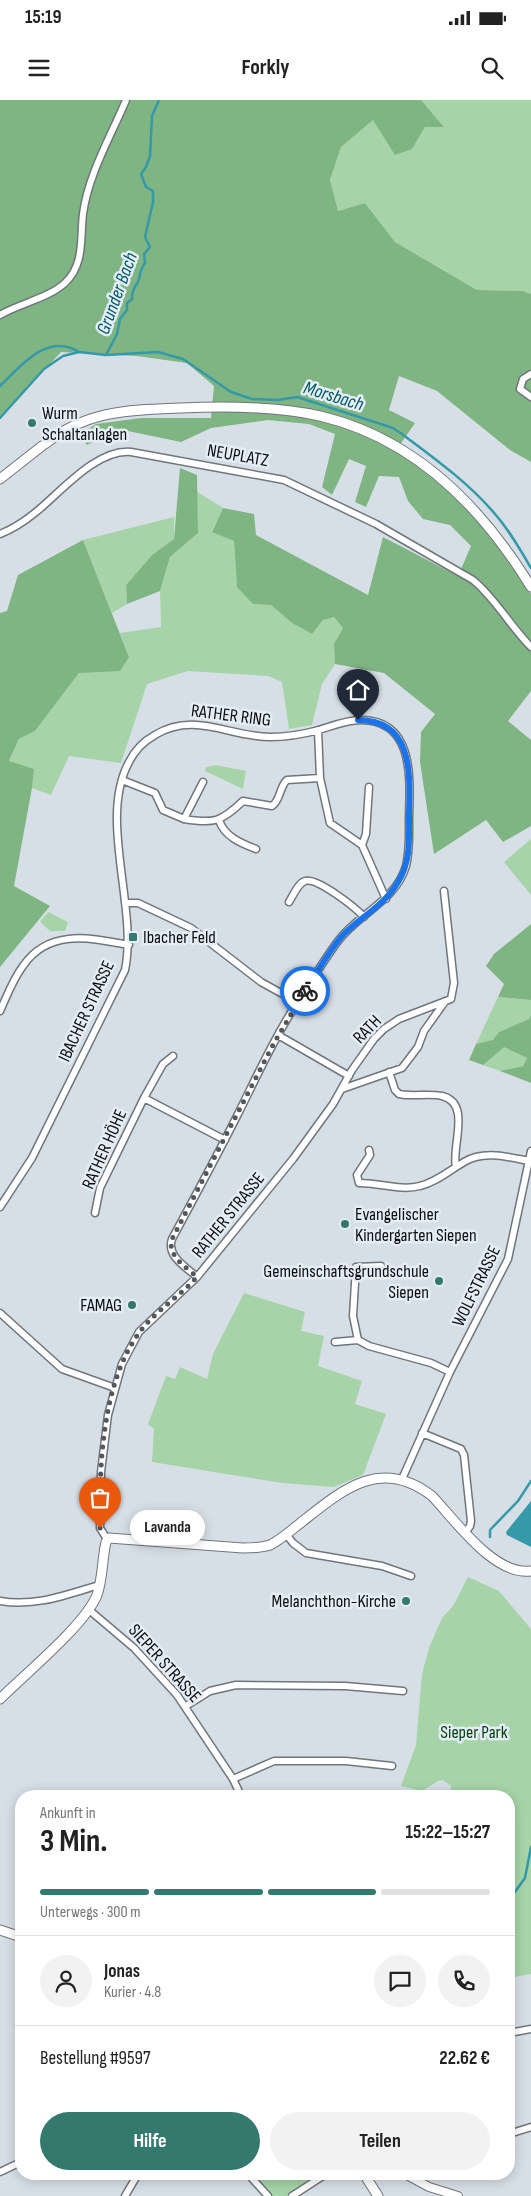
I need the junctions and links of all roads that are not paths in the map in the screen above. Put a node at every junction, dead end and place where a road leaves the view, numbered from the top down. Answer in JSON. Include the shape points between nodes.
{"nodes":[{"id":1,"x":126,"y":100,"type":"edge"},
{"id":2,"x":0,"y":315,"type":"edge"},
{"id":3,"x":531,"y":374,"type":"edge"},
{"id":4,"x":531,"y":397,"type":"edge"},
{"id":5,"x":0,"y":479,"type":"edge"},
{"id":6,"x":0,"y":534,"type":"edge"},
{"id":7,"x":531,"y":587,"type":"edge"},
{"id":8,"x":531,"y":647,"type":"edge"},
{"id":9,"x":318,"y":730,"type":"junction"},
{"id":10,"x":320,"y":778,"type":"junction"},
{"id":11,"x":122,"y":780,"type":"junction"},
{"id":12,"x":203,"y":782,"type":"dead end"},
{"id":13,"x":369,"y":787,"type":"dead end"},
{"id":14,"x":184,"y":818,"type":"junction"},
{"id":15,"x":219,"y":820,"type":"junction"},
{"id":16,"x":362,"y":845,"type":"junction"},
{"id":17,"x":256,"y":849,"type":"dead end"},
{"id":18,"x":444,"y":891,"type":"dead end"},
{"id":19,"x":386,"y":899,"type":"junction"},
{"id":20,"x":289,"y":902,"type":"dead end"},
{"id":21,"x":125,"y":903,"type":"junction"},
{"id":22,"x":364,"y":917,"type":"junction"},
{"id":23,"x":129,"y":945,"type":"junction"},
{"id":24,"x":297,"y":1002,"type":"junction"},
{"id":25,"x":444,"y":1003,"type":"junction"},
{"id":26,"x":0,"y":1011,"type":"edge"},
{"id":27,"x":278,"y":1035,"type":"junction"},
{"id":28,"x":173,"y":1056,"type":"dead end"},
{"id":29,"x":389,"y":1072,"type":"junction"},
{"id":30,"x":349,"y":1076,"type":"junction"},
{"id":31,"x":342,"y":1089,"type":"junction"},
{"id":32,"x":144,"y":1098,"type":"junction"},
{"id":33,"x":225,"y":1140,"type":"junction"},
{"id":34,"x":369,"y":1150,"type":"dead end"},
{"id":35,"x":531,"y":1151,"type":"edge"},
{"id":36,"x":529,"y":1160,"type":"junction"},
{"id":37,"x":456,"y":1167,"type":"junction"},
{"id":38,"x":0,"y":1207,"type":"edge"},
{"id":39,"x":95,"y":1213,"type":"dead end"},
{"id":40,"x":381,"y":1266,"type":"dead end"},
{"id":41,"x":197,"y":1277,"type":"junction"},
{"id":42,"x":0,"y":1313,"type":"edge"},
{"id":43,"x":358,"y":1340,"type":"junction"},
{"id":44,"x":335,"y":1342,"type":"dead end"},
{"id":45,"x":450,"y":1372,"type":"junction"},
{"id":46,"x":114,"y":1388,"type":"junction"},
{"id":47,"x":422,"y":1433,"type":"junction"},
{"id":48,"x":402,"y":1479,"type":"junction"},
{"id":49,"x":466,"y":1532,"type":"junction"},
{"id":50,"x":286,"y":1534,"type":"junction"},
{"id":51,"x":107,"y":1539,"type":"junction"},
{"id":52,"x":531,"y":1571,"type":"edge"},
{"id":53,"x":411,"y":1576,"type":"dead end"},
{"id":54,"x":99,"y":1585,"type":"junction"},
{"id":55,"x":0,"y":1601,"type":"edge"},
{"id":56,"x":88,"y":1610,"type":"junction"},
{"id":57,"x":403,"y":1691,"type":"dead end"},
{"id":58,"x":0,"y":1699,"type":"edge"},
{"id":59,"x":186,"y":1706,"type":"junction"},
{"id":60,"x":392,"y":1766,"type":"dead end"},
{"id":61,"x":233,"y":1780,"type":"junction"},
{"id":62,"x":239,"y":1790,"type":"edge"},
{"id":63,"x":0,"y":1930,"type":"edge"},
{"id":64,"x":15,"y":1935,"type":"edge"},
{"id":65,"x":531,"y":2029,"type":"edge"},
{"id":66,"x":515,"y":2032,"type":"edge"},
{"id":67,"x":531,"y":2127,"type":"edge"},
{"id":68,"x":515,"y":2132,"type":"edge"},
{"id":69,"x":15,"y":2165,"type":"edge"},
{"id":70,"x":0,"y":2172,"type":"edge"},
{"id":71,"x":134,"y":2180,"type":"edge"},
{"id":72,"x":253,"y":2180,"type":"edge"},
{"id":73,"x":317,"y":2180,"type":"edge"},
{"id":74,"x":368,"y":2180,"type":"edge"},
{"id":75,"x":417,"y":2180,"type":"edge"},
{"id":76,"x":125,"y":2196,"type":"edge"},
{"id":77,"x":268,"y":2196,"type":"edge"},
{"id":78,"x":292,"y":2196,"type":"edge"},
{"id":79,"x":378,"y":2196,"type":"edge"},
{"id":80,"x":458,"y":2196,"type":"edge"}],
"edges":[{"from":1,"to":2,"type":"street","via":[[85,200],[81,250],[72,274],[54,291]]},
{"from":3,"to":4,"type":"street","via":[[523,379],[520,388]]},
{"from":5,"to":7,"type":"main road","via":[[78,422],[99,416],[186,408],[302,413],[369,432],[400,448],[440,478],[479,515]]},
{"from":6,"to":8,"type":"street","name":"NEUPLATZ","via":[[35,514],[82,473],[112,454],[125,452],[284,480],[376,524],[473,580],[486,590]]},
{"from":9,"to":10,"type":"street"},
{"from":9,"to":11,"type":"street","name":"RATHER RING","via":[[271,737],[203,724],[171,726],[137,749]]},
{"from":9,"to":19,"type":"street","name":"RATHER RING","via":[[365,720],[386,727],[403,746],[410,777],[408,856],[402,876]]},
{"from":10,"to":15,"type":"street","via":[[287,780],[276,804],[266,806],[243,801]]},
{"from":10,"to":16,"type":"street","via":[[330,824]]},
{"from":11,"to":14,"type":"street","via":[[155,793],[164,810]]},
{"from":11,"to":21,"type":"street","name":"IBACHER STRASSE","via":[[118,820]]},
{"from":12,"to":14,"type":"street"},
{"from":13,"to":16,"type":"street","via":[[366,834]]},
{"from":14,"to":15,"type":"street","via":[[201,822]]},
{"from":15,"to":17,"type":"street","via":[[222,829]]},
{"from":16,"to":19,"type":"street"},
{"from":18,"to":25,"type":"street","via":[[454,983],[451,999]]},
{"from":19,"to":22,"type":"street","name":"RATHER RING"},
{"from":20,"to":22,"type":"street","via":[[300,884],[308,880],[352,905]]},
{"from":21,"to":23,"type":"street","name":"IBACHER STRASSE"},
{"from":21,"to":24,"type":"street","via":[[138,902],[191,928],[261,982]]},
{"from":22,"to":24,"type":"street","name":"RATHER RING","via":[[338,941]]},
{"from":23,"to":26,"type":"street","via":[[77,937],[44,946],[22,967]]},
{"from":23,"to":38,"type":"street","name":"IBACHER STRASSE","via":[[120,982],[32,1158]]},
{"from":24,"to":27,"type":"street","name":"RATHER RING"},
{"from":25,"to":29,"type":"street","via":[[402,1068]]},
{"from":25,"to":30,"type":"street","name":"RATH","via":[[420,1009],[384,1029],[370,1043]]},
{"from":27,"to":30,"type":"street"},
{"from":27,"to":33,"type":"street","name":"RATHER RING"},
{"from":28,"to":32,"type":"street","name":"RATHER HÖHE","via":[[163,1064]]},
{"from":29,"to":31,"type":"street"},
{"from":29,"to":37,"type":"street","via":[[395,1090],[404,1095],[442,1096],[454,1103],[459,1118]]},
{"from":30,"to":31,"type":"street","name":"RATHER STRASSE"},
{"from":31,"to":41,"type":"street","name":"RATHER STRASSE","via":[[293,1159]]},
{"from":32,"to":33,"type":"street","name":"RATHER HÖHE"},
{"from":32,"to":39,"type":"street","name":"RATHER HÖHE","via":[[100,1188]]},
{"from":33,"to":41,"type":"street","name":"RATHER RING","via":[[171,1243],[173,1254]]},
{"from":34,"to":37,"type":"street","via":[[370,1155],[357,1175],[359,1183],[419,1186],[433,1182]]},
{"from":35,"to":36,"type":"street","name":"WOLFSTRASSE"},
{"from":36,"to":37,"type":"street","via":[[484,1156],[472,1158]]},
{"from":36,"to":45,"type":"street","name":"WOLFSTRASSE","via":[[508,1259]]},
{"from":40,"to":43,"type":"street","via":[[356,1267],[353,1316]]},
{"from":41,"to":46,"type":"street","name":"RATHER STRASSE","via":[[139,1332]]},
{"from":42,"to":46,"type":"street","via":[[62,1369]]},
{"from":43,"to":44,"type":"street"},
{"from":43,"to":45,"type":"street"},
{"from":45,"to":47,"type":"street","name":"WOLFSTRASSE"},
{"from":46,"to":51,"type":"street","name":"RATHER STRASSE","via":[[104,1436],[102,1472],[100,1528]]},
{"from":47,"to":48,"type":"street","name":"WOLFSTRASSE"},
{"from":47,"to":49,"type":"street","via":[[461,1448],[471,1521]]},
{"from":48,"to":49,"type":"main road","via":[[432,1496]]},
{"from":48,"to":50,"type":"main road","via":[[374,1479],[348,1487]]},
{"from":49,"to":52,"type":"main road","via":[[491,1558],[519,1572]]},
{"from":50,"to":51,"type":"main road","via":[[269,1545],[255,1548],[135,1538]]},
{"from":50,"to":53,"type":"street","via":[[306,1553],[382,1566]]},
{"from":51,"to":54,"type":"main road"},
{"from":54,"to":55,"type":"street","via":[[34,1603]]},
{"from":54,"to":56,"type":"main road"},
{"from":56,"to":58,"type":"main road"},
{"from":56,"to":59,"type":"street","name":"SIEPER STRASSE","via":[[134,1648]]},
{"from":57,"to":59,"type":"street","via":[[345,1686],[236,1685],[210,1691]]},
{"from":59,"to":61,"type":"street","name":"SIEPER STRASSE"},
{"from":60,"to":61,"type":"street","via":[[346,1761],[274,1761]]},
{"from":61,"to":62,"type":"street","name":"SIEPER STRASSE"},
{"from":63,"to":64,"type":"main road"},
{"from":65,"to":66,"type":"street"},
{"from":67,"to":68,"type":"street"},
{"from":69,"to":70,"type":"street"},
{"from":71,"to":76,"type":"street"},
{"from":72,"to":77,"type":"street"},
{"from":73,"to":78,"type":"street"},
{"from":74,"to":79,"type":"main road"},
{"from":75,"to":80,"type":"street"}]}
